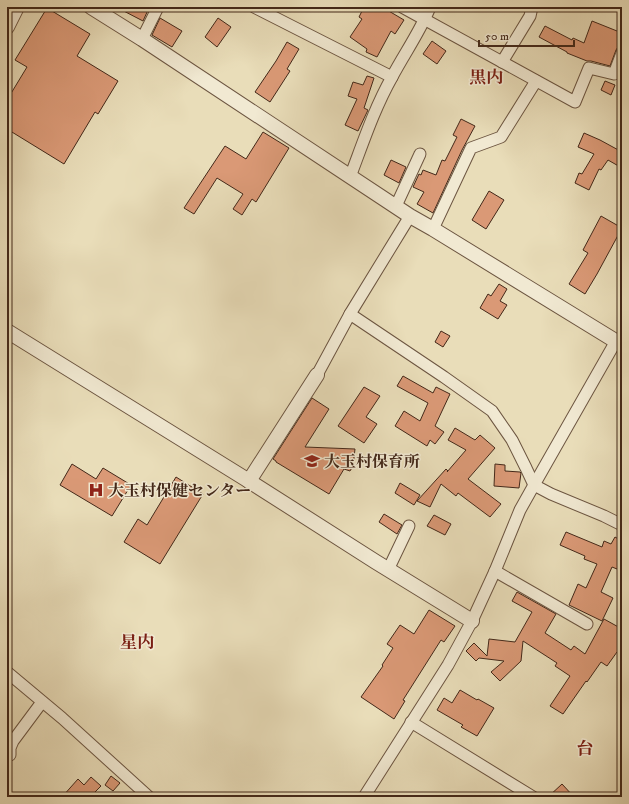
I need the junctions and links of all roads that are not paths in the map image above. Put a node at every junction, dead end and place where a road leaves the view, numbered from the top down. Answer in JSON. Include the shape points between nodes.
{"nodes":[{"id":1,"x":17,"y":7,"type":"edge"},
{"id":2,"x":91,"y":7,"type":"edge"},
{"id":3,"x":158,"y":7,"type":"edge"},
{"id":4,"x":254,"y":7,"type":"edge"},
{"id":5,"x":402,"y":7,"type":"edge"},
{"id":6,"x":430,"y":7,"type":"edge"},
{"id":7,"x":532,"y":7,"type":"edge"},
{"id":8,"x":425,"y":20,"type":"junction"},
{"id":9,"x":7,"y":27,"type":"edge"},
{"id":10,"x":142,"y":39,"type":"junction"},
{"id":11,"x":622,"y":53,"type":"edge"},
{"id":12,"x":502,"y":62,"type":"junction"},
{"id":13,"x":392,"y":77,"type":"junction"},
{"id":14,"x":536,"y":81,"type":"junction"},
{"id":15,"x":420,"y":154,"type":"dead end"},
{"id":16,"x":350,"y":177,"type":"junction"},
{"id":17,"x":396,"y":206,"type":"junction"},
{"id":18,"x":410,"y":216,"type":"junction"},
{"id":19,"x":433,"y":229,"type":"junction"},
{"id":20,"x":350,"y":314,"type":"junction"},
{"id":21,"x":7,"y":331,"type":"edge"},
{"id":22,"x":619,"y":343,"type":"edge"},
{"id":23,"x":317,"y":375,"type":"joint"},
{"id":24,"x":249,"y":482,"type":"junction"},
{"id":25,"x":534,"y":485,"type":"junction"},
{"id":26,"x":622,"y":525,"type":"edge"},
{"id":27,"x":409,"y":526,"type":"dead end"},
{"id":28,"x":388,"y":570,"type":"junction"},
{"id":29,"x":495,"y":571,"type":"junction"},
{"id":30,"x":472,"y":621,"type":"junction"},
{"id":31,"x":587,"y":624,"type":"dead end"},
{"id":32,"x":7,"y":672,"type":"edge"},
{"id":33,"x":42,"y":702,"type":"junction"},
{"id":34,"x":411,"y":722,"type":"junction"},
{"id":35,"x":10,"y":755,"type":"dead end"},
{"id":36,"x":149,"y":797,"type":"edge"},
{"id":37,"x":364,"y":797,"type":"edge"},
{"id":38,"x":533,"y":797,"type":"edge"}],
"edges":[{"from":1,"to":9,"type":"street"},
{"from":2,"to":10,"type":"street"},
{"from":3,"to":10,"type":"street"},
{"from":4,"to":13,"type":"street"},
{"from":5,"to":8,"type":"street"},
{"from":6,"to":8,"type":"street"},
{"from":7,"to":12,"type":"street","via":[[530,16]]},
{"from":8,"to":12,"type":"street"},
{"from":8,"to":13,"type":"street"},
{"from":10,"to":16,"type":"street"},
{"from":11,"to":14,"type":"street","via":[[614,74],[589,68],[575,102]]},
{"from":12,"to":14,"type":"street"},
{"from":13,"to":16,"type":"street","via":[[374,114]]},
{"from":14,"to":19,"type":"street","via":[[501,137],[471,148]]},
{"from":15,"to":17,"type":"street"},
{"from":16,"to":17,"type":"street"},
{"from":17,"to":18,"type":"street"},
{"from":18,"to":19,"type":"street"},
{"from":18,"to":20,"type":"street"},
{"from":19,"to":22,"type":"street"},
{"from":20,"to":23,"type":"street"},
{"from":20,"to":25,"type":"street","via":[[492,411],[512,440]]},
{"from":21,"to":24,"type":"street"},
{"from":22,"to":25,"type":"street"},
{"from":23,"to":24,"type":"street"},
{"from":24,"to":28,"type":"street"},
{"from":25,"to":26,"type":"street"},
{"from":25,"to":29,"type":"street","via":[[520,510]]},
{"from":27,"to":28,"type":"street"},
{"from":28,"to":30,"type":"street"},
{"from":29,"to":30,"type":"street"},
{"from":29,"to":31,"type":"street"},
{"from":30,"to":34,"type":"street","via":[[448,665]]},
{"from":32,"to":33,"type":"street"},
{"from":33,"to":35,"type":"street","via":[[13,741]]},
{"from":33,"to":36,"type":"street"},
{"from":34,"to":37,"type":"street"},
{"from":34,"to":38,"type":"street"}]}
